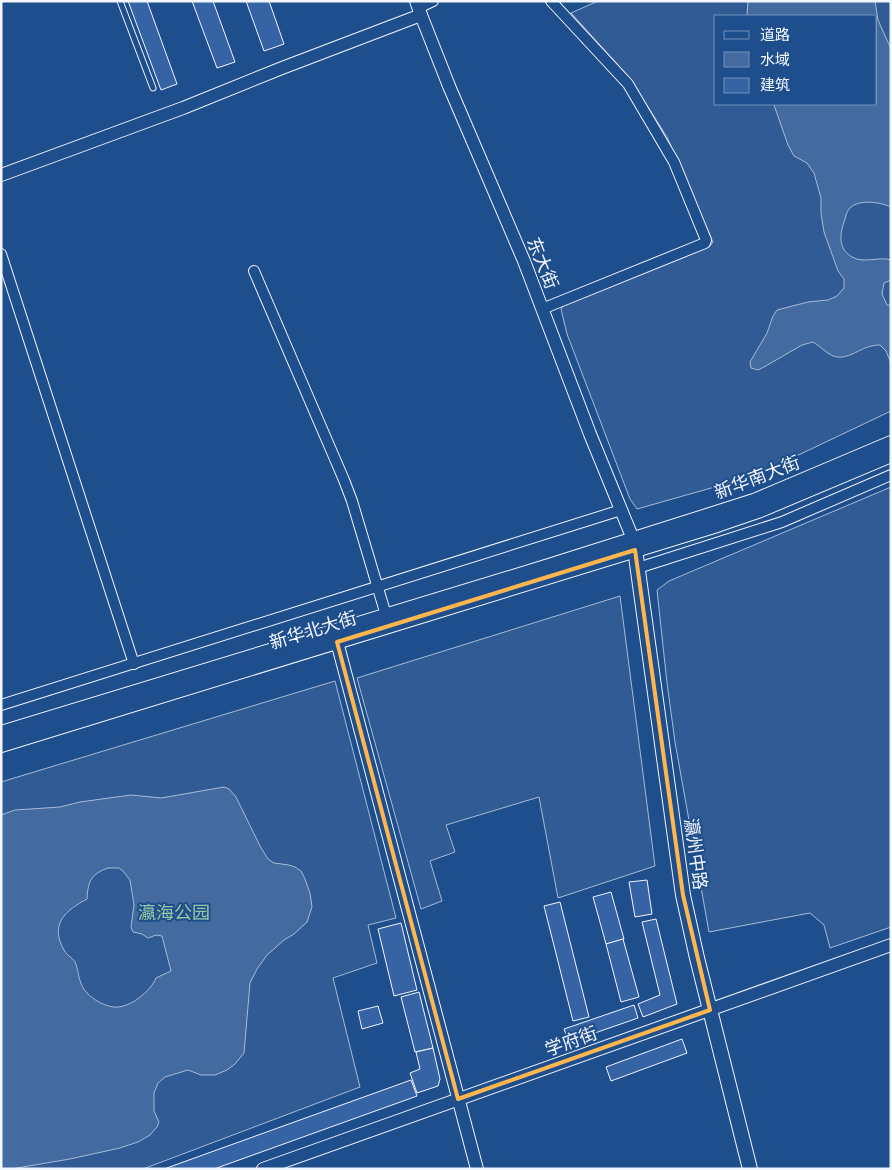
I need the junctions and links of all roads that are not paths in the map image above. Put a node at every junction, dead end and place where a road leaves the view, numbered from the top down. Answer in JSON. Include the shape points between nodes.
{"nodes":[{"id":1,"x":120,"y":1,"type":"edge"},
{"id":2,"x":433,"y":1,"type":"edge"},
{"id":3,"x":551,"y":1,"type":"edge"},
{"id":4,"x":418,"y":8,"type":"edge"},
{"id":5,"x":153,"y":88,"type":"dead end"},
{"id":6,"x":1,"y":175,"type":"edge"},
{"id":7,"x":1,"y":254,"type":"edge"},
{"id":8,"x":254,"y":271,"type":"dead end"},
{"id":9,"x":542,"y":309,"type":"junction"},
{"id":10,"x":891,"y":442,"type":"edge"},
{"id":11,"x":891,"y":455,"type":"edge"},
{"id":12,"x":891,"y":475,"type":"edge"},
{"id":13,"x":621,"y":510,"type":"junction"},
{"id":14,"x":634,"y":545,"type":"junction"},
{"id":15,"x":638,"y":568,"type":"junction"},
{"id":16,"x":378,"y":587,"type":"junction"},
{"id":17,"x":386,"y":615,"type":"junction"},
{"id":18,"x":337,"y":642,"type":"junction"},
{"id":19,"x":134,"y":664,"type":"junction"},
{"id":20,"x":1,"y":706,"type":"edge"},
{"id":21,"x":1,"y":733,"type":"edge"},
{"id":22,"x":1,"y":745,"type":"edge"},
{"id":23,"x":891,"y":945,"type":"edge"},
{"id":24,"x":710,"y":1010,"type":"junction"},
{"id":25,"x":458,"y":1099,"type":"junction"},
{"id":26,"x":263,"y":1169,"type":"edge"},
{"id":27,"x":476,"y":1169,"type":"edge"},
{"id":28,"x":750,"y":1169,"type":"edge"}],
"edges":[{"from":1,"to":5,"type":"lane"},
{"from":2,"to":4,"type":"street"},
{"from":3,"to":9,"type":"street","via":[[628,84],[674,162],[706,240]]},
{"from":4,"to":6,"type":"street","via":[[183,108]]},
{"from":4,"to":9,"type":"street","name":"东大街"},
{"from":7,"to":19,"type":"street"},
{"from":8,"to":16,"type":"street","via":[[344,480]]},
{"from":9,"to":13,"type":"street","name":"东大街"},
{"from":10,"to":14,"type":"main road","name":"新华南大街","via":[[754,501]]},
{"from":11,"to":14,"type":"main road","name":"新华南大街","via":[[758,511]]},
{"from":12,"to":15,"type":"street","via":[[782,522]]},
{"from":13,"to":14,"type":"street","name":"东大街"},
{"from":13,"to":16,"type":"street"},
{"from":14,"to":15,"type":"main road","name":"瀛州中路"},
{"from":14,"to":17,"type":"main road","name":"新华北大街"},
{"from":14,"to":18,"type":"main road","name":"新华北大街"},
{"from":15,"to":24,"type":"main road","name":"瀛州中路","via":[[683,895]]},
{"from":16,"to":17,"type":"street"},
{"from":16,"to":19,"type":"street"},
{"from":17,"to":21,"type":"main road","name":"新华北大街"},
{"from":18,"to":22,"type":"main road","name":"新华北大街"},
{"from":18,"to":25,"type":"street"},
{"from":19,"to":20,"type":"street"},
{"from":23,"to":24,"type":"street","name":"学府街"},
{"from":24,"to":25,"type":"street","name":"学府街"},
{"from":24,"to":28,"type":"main road","name":"瀛州中路"},
{"from":25,"to":26,"type":"street","name":"学府街"},
{"from":25,"to":27,"type":"street"}]}
